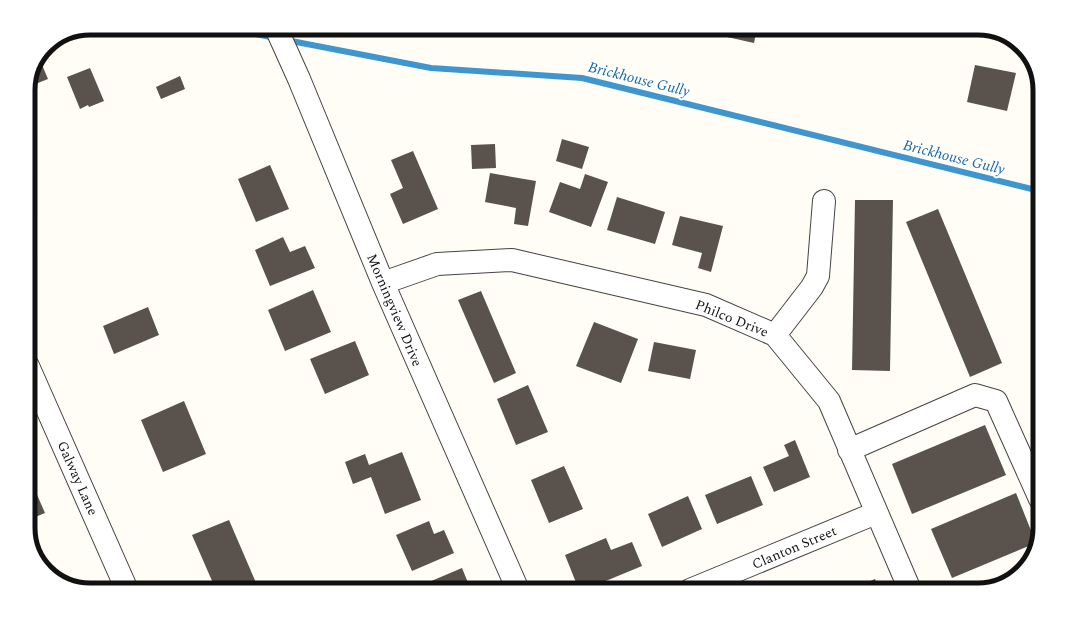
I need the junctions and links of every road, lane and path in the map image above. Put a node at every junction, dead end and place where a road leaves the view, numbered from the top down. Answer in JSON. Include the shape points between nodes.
{"nodes":[{"id":1,"x":279,"y":35,"type":"edge"},
{"id":2,"x":824,"y":201,"type":"dead end"},
{"id":3,"x":383,"y":283,"type":"junction"},
{"id":4,"x":775,"y":335,"type":"junction"},
{"id":5,"x":35,"y":382,"type":"edge"},
{"id":6,"x":849,"y":450,"type":"junction"},
{"id":7,"x":1033,"y":484,"type":"edge"},
{"id":8,"x":876,"y":513,"type":"junction"},
{"id":9,"x":124,"y":583,"type":"edge"},
{"id":10,"x":515,"y":583,"type":"edge"},
{"id":11,"x":707,"y":583,"type":"edge"},
{"id":12,"x":907,"y":583,"type":"edge"}],
"edges":[{"from":1,"to":3,"type":"street","name":"Morningview Drive"},
{"from":2,"to":4,"type":"street","via":[[818,276]]},
{"from":3,"to":4,"type":"street","name":"Philco Drive","via":[[437,264],[512,260],[706,305]]},
{"from":3,"to":10,"type":"street","name":"Morningview Drive"},
{"from":4,"to":6,"type":"street","name":"Philco Drive","via":[[828,401]]},
{"from":5,"to":9,"type":"street","name":"Galway Lane"},
{"from":6,"to":7,"type":"street","via":[[975,395],[996,402]]},
{"from":6,"to":8,"type":"street","name":"Philco Drive"},
{"from":8,"to":11,"type":"street","name":"Clanton Street"},
{"from":8,"to":12,"type":"street","name":"Philco Drive"}]}
